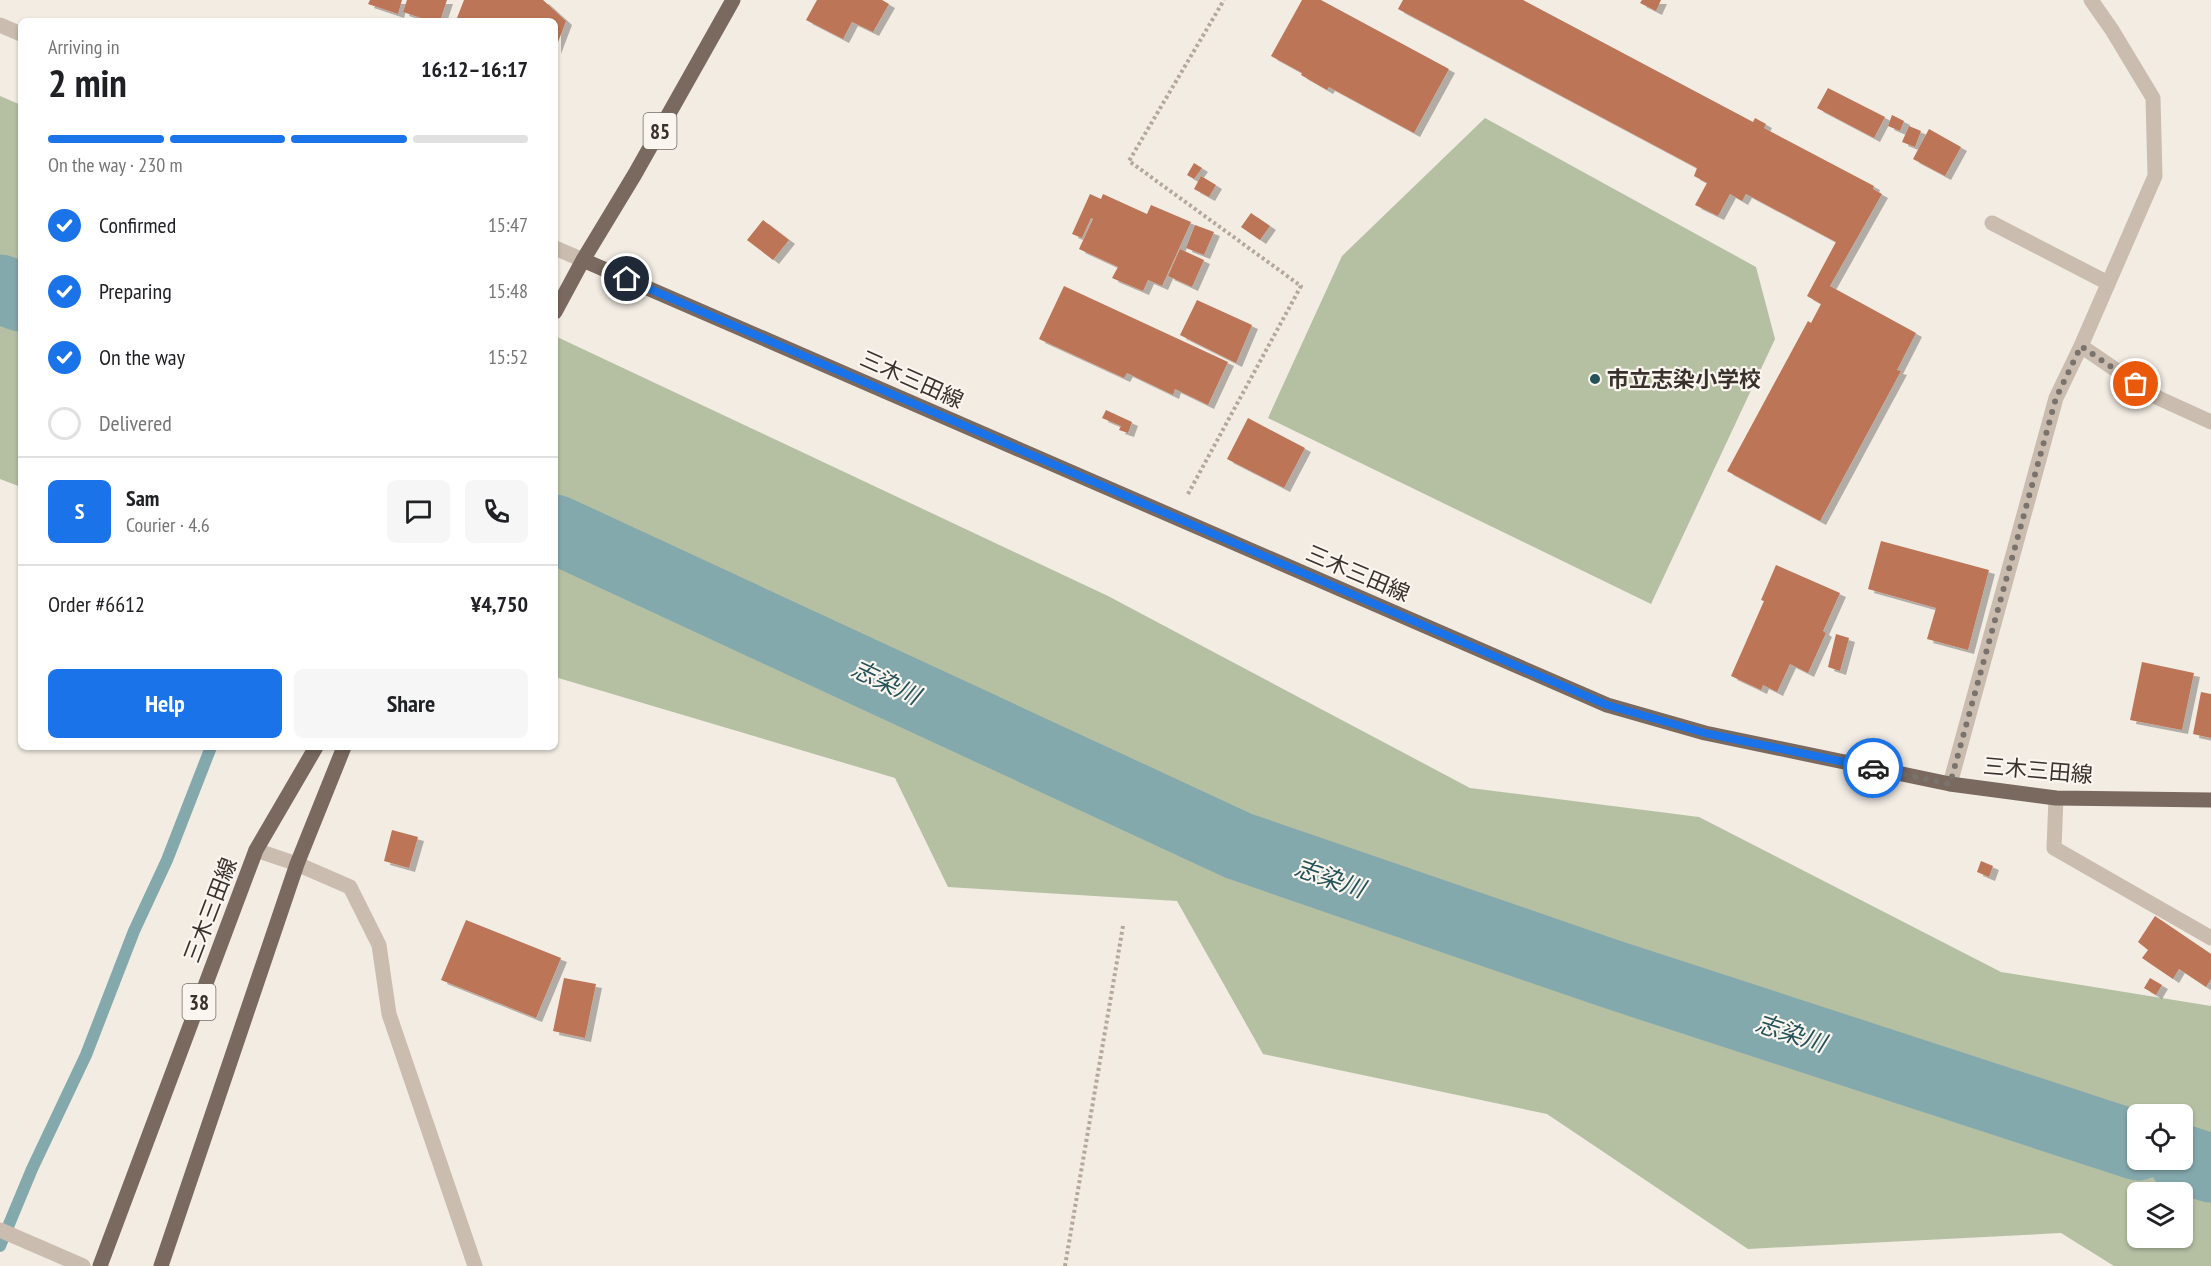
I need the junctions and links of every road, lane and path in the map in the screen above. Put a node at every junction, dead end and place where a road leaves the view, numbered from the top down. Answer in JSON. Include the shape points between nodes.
{"nodes":[{"id":1,"x":733,"y":0,"type":"edge"},
{"id":2,"x":1224,"y":0,"type":"edge"},
{"id":3,"x":2091,"y":0,"type":"edge"},
{"id":4,"x":0,"y":26,"type":"edge"},
{"id":5,"x":18,"y":33,"type":"edge"},
{"id":6,"x":1992,"y":223,"type":"dead end"},
{"id":7,"x":558,"y":249,"type":"edge"},
{"id":8,"x":583,"y":260,"type":"junction"},
{"id":9,"x":2108,"y":283,"type":"junction"},
{"id":10,"x":558,"y":306,"type":"edge"},
{"id":11,"x":2081,"y":346,"type":"junction"},
{"id":12,"x":2211,"y":422,"type":"edge"},
{"id":13,"x":1174,"y":518,"type":"junction"},
{"id":14,"x":314,"y":750,"type":"edge"},
{"id":15,"x":343,"y":750,"type":"edge"},
{"id":16,"x":1950,"y":784,"type":"junction"},
{"id":17,"x":2056,"y":798,"type":"junction"},
{"id":18,"x":2211,"y":800,"type":"edge"},
{"id":19,"x":256,"y":850,"type":"junction"},
{"id":20,"x":297,"y":864,"type":"junction"},
{"id":21,"x":1123,"y":926,"type":"dead end"},
{"id":22,"x":2211,"y":938,"type":"edge"},
{"id":23,"x":0,"y":1230,"type":"edge"},
{"id":24,"x":83,"y":1266,"type":"edge"},
{"id":25,"x":100,"y":1266,"type":"edge"},
{"id":26,"x":161,"y":1266,"type":"edge"},
{"id":27,"x":474,"y":1266,"type":"edge"},
{"id":28,"x":1065,"y":1266,"type":"edge"}],
"edges":[{"from":1,"to":8,"type":"main road","number":"85"},
{"from":2,"to":13,"type":"path","via":[[1129,160],[1301,286]]},
{"from":3,"to":9,"type":"street","via":[[2153,98],[2155,176]]},
{"from":4,"to":5,"type":"street"},
{"from":6,"to":9,"type":"street"},
{"from":7,"to":8,"type":"street"},
{"from":8,"to":10,"type":"main road"},
{"from":8,"to":13,"type":"main road","name":"三木三田線"},
{"from":9,"to":11,"type":"street"},
{"from":11,"to":12,"type":"street","via":[[2154,396]]},
{"from":11,"to":16,"type":"street","via":[[2056,398]]},
{"from":13,"to":16,"type":"main road","name":"三木三田線","via":[[1607,705],[1705,733]]},
{"from":14,"to":19,"type":"main road","name":"三木三田線","number":"38"},
{"from":15,"to":20,"type":"main road","number":"38"},
{"from":16,"to":17,"type":"main road","name":"三木三田線"},
{"from":17,"to":18,"type":"main road","name":"三木三田線"},
{"from":17,"to":22,"type":"street","via":[[2054,848]]},
{"from":19,"to":20,"type":"street"},
{"from":19,"to":25,"type":"main road","name":"三木三田線","number":"38"},
{"from":20,"to":26,"type":"main road","number":"38"},
{"from":20,"to":27,"type":"street","via":[[350,887],[379,945],[389,1014]]},
{"from":21,"to":28,"type":"path"},
{"from":23,"to":24,"type":"street"}]}
